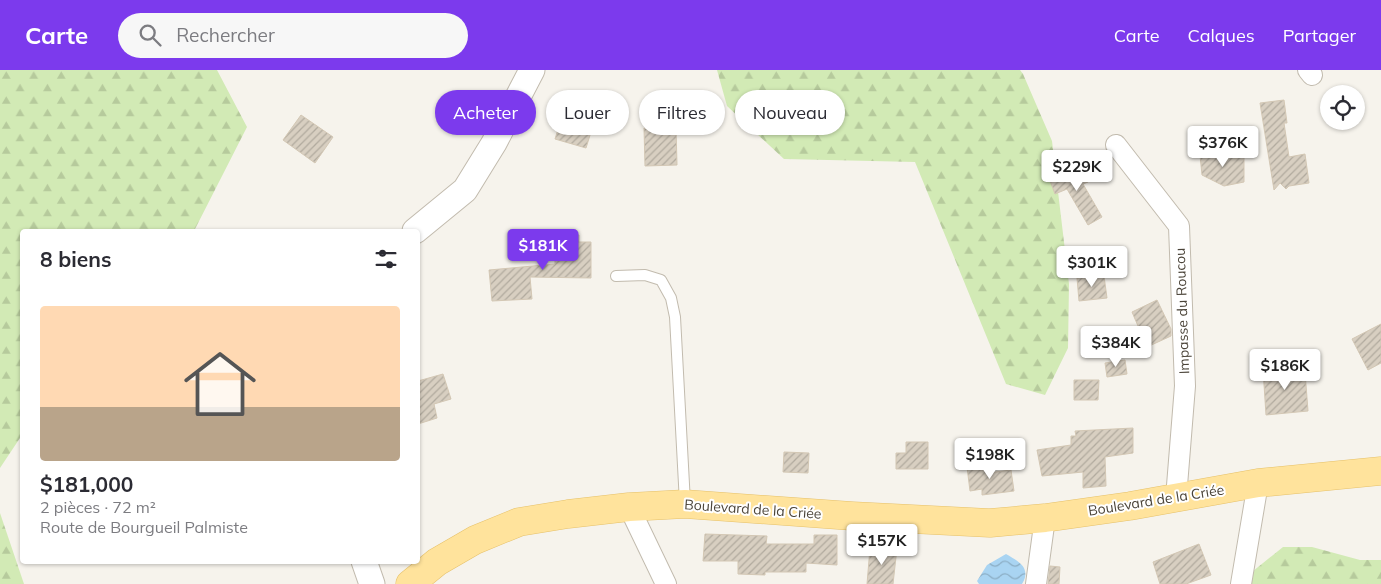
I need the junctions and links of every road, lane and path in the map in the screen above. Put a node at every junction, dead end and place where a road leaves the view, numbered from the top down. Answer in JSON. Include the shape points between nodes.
{"nodes":[{"id":1,"x":532,"y":70,"type":"edge"},
{"id":2,"x":1116,"y":145,"type":"dead end"},
{"id":3,"x":417,"y":229,"type":"edge"},
{"id":4,"x":616,"y":276,"type":"dead end"},
{"id":5,"x":1381,"y":471,"type":"edge"},
{"id":6,"x":1258,"y":482,"type":"junction"},
{"id":7,"x":1176,"y":498,"type":"junction"},
{"id":8,"x":685,"y":504,"type":"junction"},
{"id":9,"x":629,"y":507,"type":"junction"},
{"id":10,"x":1045,"y":518,"type":"junction"},
{"id":11,"x":365,"y":564,"type":"edge"},
{"id":12,"x":372,"y":584,"type":"edge"},
{"id":13,"x":410,"y":584,"type":"edge"},
{"id":14,"x":666,"y":584,"type":"edge"},
{"id":15,"x":1036,"y":584,"type":"edge"},
{"id":16,"x":1241,"y":584,"type":"edge"}],
"edges":[{"from":1,"to":3,"type":"street","via":[[465,190]]},
{"from":2,"to":7,"type":"street","name":"Impasse du Roucou","via":[[1179,226],[1185,386]]},
{"from":4,"to":8,"type":"lane","via":[[645,275],[662,280],[672,298]]},
{"from":5,"to":6,"type":"main road","name":"Boulevard de la Criée"},
{"from":6,"to":7,"type":"main road","name":"Boulevard de la Criée"},
{"from":6,"to":16,"type":"street"},
{"from":7,"to":10,"type":"main road","name":"Boulevard de la Criée"},
{"from":8,"to":9,"type":"main road","name":"Boulevard de la Criée"},
{"from":8,"to":10,"type":"main road","name":"Boulevard de la Criée","via":[[981,522]]},
{"from":9,"to":13,"type":"main road","name":"Boulevard de la Criée","via":[[519,522],[475,540],[437,562]]},
{"from":9,"to":14,"type":"street"},
{"from":10,"to":15,"type":"street"},
{"from":11,"to":12,"type":"street"}]}
